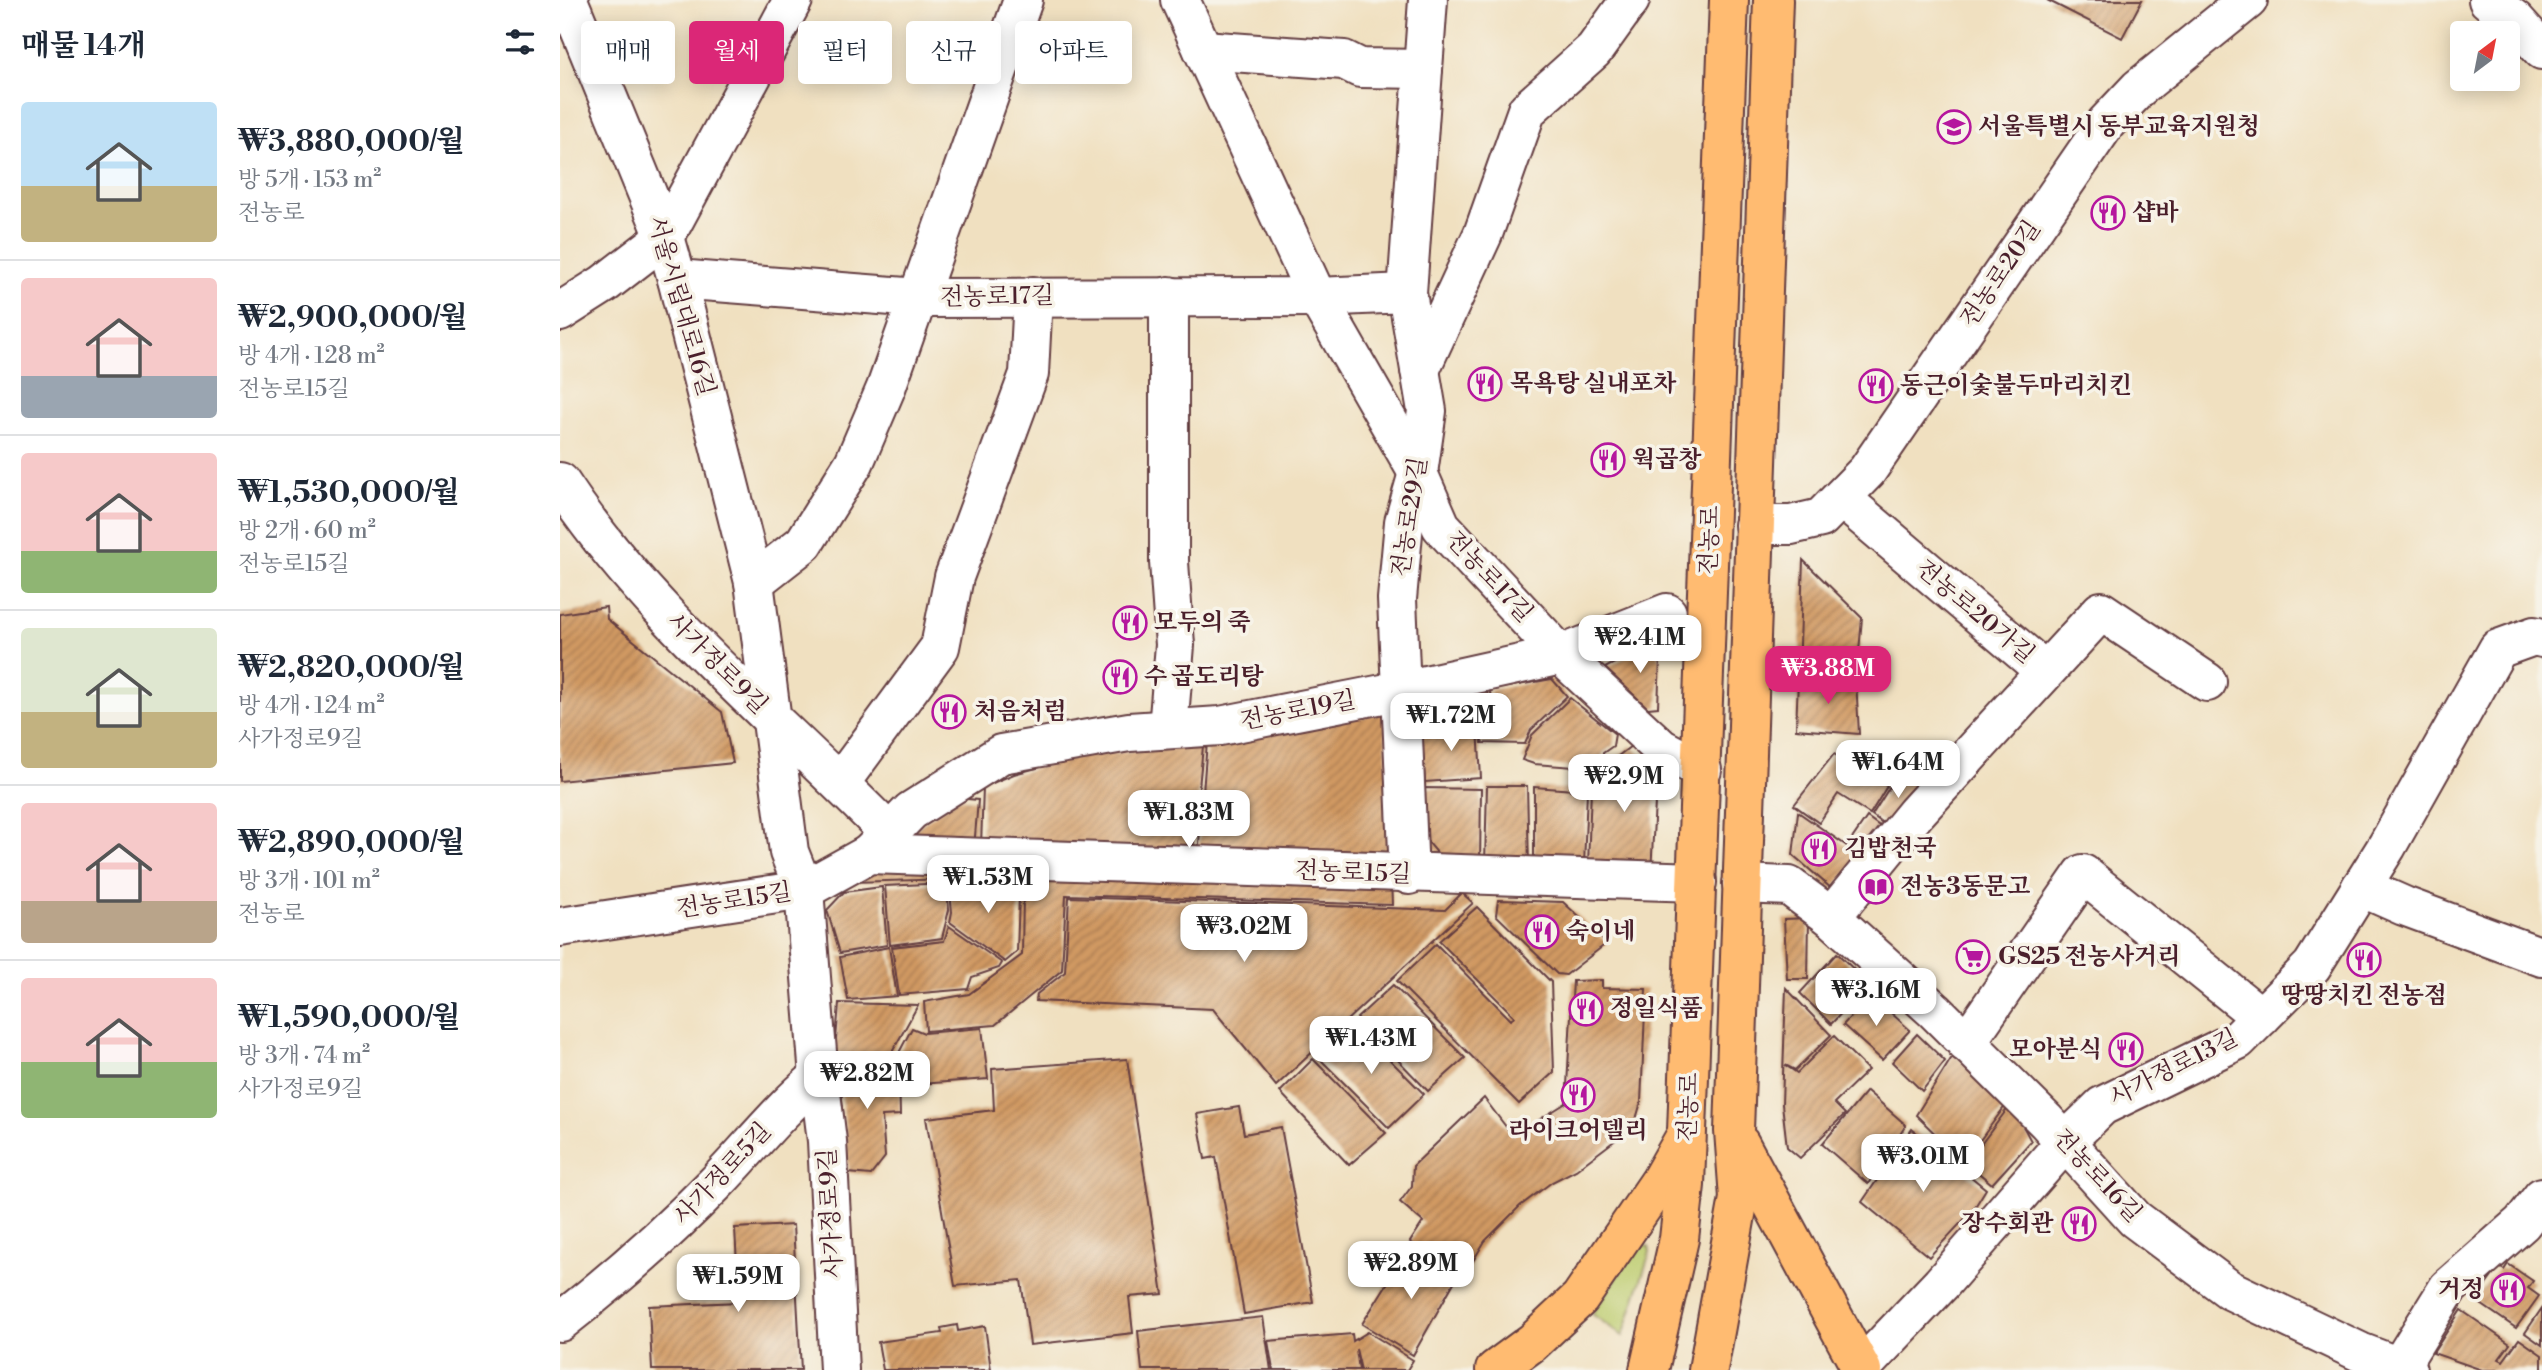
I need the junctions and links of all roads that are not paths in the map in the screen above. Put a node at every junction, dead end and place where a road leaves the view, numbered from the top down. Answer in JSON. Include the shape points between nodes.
{"nodes":[{"id":1,"x":568,"y":0,"type":"edge"},
{"id":2,"x":793,"y":0,"type":"edge"},
{"id":3,"x":1024,"y":0,"type":"edge"},
{"id":4,"x":1180,"y":0,"type":"edge"},
{"id":5,"x":1428,"y":0,"type":"edge"},
{"id":6,"x":1630,"y":0,"type":"edge"},
{"id":7,"x":1729,"y":0,"type":"edge"},
{"id":8,"x":1773,"y":0,"type":"edge"},
{"id":9,"x":2248,"y":0,"type":"edge"},
{"id":10,"x":2514,"y":7,"type":"edge"},
{"id":11,"x":1203,"y":50,"type":"junction"},
{"id":12,"x":2542,"y":50,"type":"edge"},
{"id":13,"x":1423,"y":69,"type":"junction"},
{"id":14,"x":666,"y":237,"type":"junction"},
{"id":15,"x":677,"y":279,"type":"junction"},
{"id":16,"x":1407,"y":293,"type":"junction"},
{"id":17,"x":1033,"y":296,"type":"junction"},
{"id":18,"x":1169,"y":296,"type":"junction"},
{"id":19,"x":1317,"y":297,"type":"junction"},
{"id":20,"x":918,"y":298,"type":"junction"},
{"id":21,"x":560,"y":312,"type":"edge"},
{"id":22,"x":1420,"y":370,"type":"junction"},
{"id":23,"x":1418,"y":473,"type":"junction"},
{"id":24,"x":560,"y":482,"type":"edge"},
{"id":25,"x":1841,"y":498,"type":"junction"},
{"id":26,"x":1754,"y":525,"type":"junction"},
{"id":27,"x":754,"y":582,"type":"junction"},
{"id":28,"x":1667,"y":613,"type":"dead end"},
{"id":29,"x":2542,"y":638,"type":"edge"},
{"id":30,"x":1560,"y":655,"type":"junction"},
{"id":31,"x":2045,"y":671,"type":"junction"},
{"id":32,"x":2207,"y":682,"type":"dead end"},
{"id":33,"x":1403,"y":691,"type":"junction"},
{"id":34,"x":771,"y":719,"type":"junction"},
{"id":35,"x":1168,"y":729,"type":"junction"},
{"id":36,"x":1702,"y":770,"type":"junction"},
{"id":37,"x":841,"y":783,"type":"junction"},
{"id":38,"x":879,"y":843,"type":"junction"},
{"id":39,"x":1409,"y":875,"type":"junction"},
{"id":40,"x":1697,"y":883,"type":"junction"},
{"id":41,"x":1742,"y":884,"type":"junction"},
{"id":42,"x":2361,"y":887,"type":"junction"},
{"id":43,"x":804,"y":890,"type":"junction"},
{"id":44,"x":1831,"y":917,"type":"junction"},
{"id":45,"x":560,"y":927,"type":"edge"},
{"id":46,"x":2542,"y":957,"type":"edge"},
{"id":47,"x":2261,"y":1017,"type":"junction"},
{"id":48,"x":1966,"y":1042,"type":"junction"},
{"id":49,"x":819,"y":1077,"type":"junction"},
{"id":50,"x":1734,"y":1131,"type":"junction"},
{"id":51,"x":1688,"y":1132,"type":"junction"},
{"id":52,"x":2065,"y":1142,"type":"junction"},
{"id":53,"x":2542,"y":1197,"type":"edge"},
{"id":54,"x":560,"y":1322,"type":"edge"},
{"id":55,"x":2403,"y":1368,"type":"edge"},
{"id":56,"x":1861,"y":1369,"type":"edge"},
{"id":57,"x":839,"y":1370,"type":"edge"},
{"id":58,"x":1495,"y":1370,"type":"edge"},
{"id":59,"x":1649,"y":1370,"type":"edge"},
{"id":60,"x":1708,"y":1370,"type":"edge"}],
"edges":[{"from":1,"to":14,"type":"street","name":"서울시립대로16길"},
{"from":2,"to":14,"type":"street"},
{"from":3,"to":20,"type":"street"},
{"from":4,"to":11,"type":"street","name":"전농로17길"},
{"from":5,"to":13,"type":"street","name":"전농로29길"},
{"from":6,"to":22,"type":"street","via":[[1594,50],[1528,110],[1483,234]]},
{"from":7,"to":36,"type":"main road","name":"전농로"},
{"from":8,"to":26,"type":"main road","name":"전농로"},
{"from":9,"to":25,"type":"street","name":"전농로20길","via":[[2157,73],[2106,123],[1867,471]]},
{"from":10,"to":12,"type":"street"},
{"from":11,"to":13,"type":"street","via":[[1344,60],[1360,68]]},
{"from":11,"to":19,"type":"street","name":"전농로17길"},
{"from":13,"to":16,"type":"street","name":"전농로29길"},
{"from":14,"to":15,"type":"street","name":"서울시립대로16길"},
{"from":14,"to":21,"type":"street"},
{"from":15,"to":20,"type":"street","name":"전농로17길"},
{"from":15,"to":27,"type":"street","name":"서울시립대로16길"},
{"from":16,"to":19,"type":"street"},
{"from":16,"to":22,"type":"street","name":"전농로29길"},
{"from":17,"to":18,"type":"street","name":"전농로17길"},
{"from":17,"to":20,"type":"street","name":"전농로17길"},
{"from":17,"to":37,"type":"street","via":[[1029,374],[954,577],[940,647]]},
{"from":18,"to":19,"type":"street","name":"전농로17길"},
{"from":18,"to":35,"type":"street","via":[[1169,562],[1175,645]]},
{"from":19,"to":23,"type":"street","name":"전농로17길"},
{"from":20,"to":27,"type":"street","via":[[854,463],[804,543]]},
{"from":22,"to":23,"type":"street","name":"전농로29길","via":[[1427,411]]},
{"from":23,"to":30,"type":"street","name":"전농로17길","via":[[1441,526]]},
{"from":23,"to":33,"type":"street","name":"전농로29길","via":[[1404,522],[1397,599]]},
{"from":24,"to":34,"type":"street","name":"사가정로9길","via":[[590,528]]},
{"from":25,"to":26,"type":"street","name":"전농로20길","via":[[1821,518]]},
{"from":25,"to":31,"type":"street","name":"전농로20가길"},
{"from":26,"to":41,"type":"main road","name":"전농로"},
{"from":27,"to":34,"type":"street","name":"서울시립대로16길"},
{"from":28,"to":30,"type":"street","name":"전농로19길"},
{"from":29,"to":42,"type":"street","name":"사가정로13길","via":[[2534,636],[2498,649]]},
{"from":30,"to":33,"type":"street","name":"전농로19길"},
{"from":30,"to":36,"type":"street","name":"전농로17길","via":[[1661,748]]},
{"from":31,"to":32,"type":"street","name":"전농로20가길","via":[[2101,611]]},
{"from":31,"to":44,"type":"street","via":[[1916,813]]},
{"from":33,"to":35,"type":"street","name":"전농로19길","via":[[1220,726]]},
{"from":33,"to":39,"type":"street","name":"전농로29길"},
{"from":34,"to":37,"type":"street","name":"사가정로9길"},
{"from":34,"to":43,"type":"street","name":"서울시립대로16길","via":[[789,852]]},
{"from":35,"to":38,"type":"street","name":"전농로19길","via":[[1001,754],[911,811]]},
{"from":36,"to":40,"type":"main road","name":"전농로"},
{"from":37,"to":38,"type":"street","name":"사가정로9길"},
{"from":38,"to":39,"type":"street","name":"전농로15길"},
{"from":38,"to":43,"type":"street","name":"전농로15길"},
{"from":39,"to":40,"type":"street","name":"전농로15길"},
{"from":40,"to":51,"type":"main road","name":"전농로"},
{"from":41,"to":44,"type":"street","name":"전농로16길","via":[[1789,887]]},
{"from":41,"to":50,"type":"main road","name":"전농로"},
{"from":42,"to":46,"type":"street"},
{"from":42,"to":47,"type":"street","name":"사가정로13길","via":[[2312,966]]},
{"from":43,"to":45,"type":"street","name":"전농로15길"},
{"from":43,"to":49,"type":"street","name":"사가정로9길"},
{"from":44,"to":48,"type":"street","name":"전농로16길"},
{"from":47,"to":48,"type":"street","name":"사가정로13길","via":[[2083,874]]},
{"from":47,"to":52,"type":"street","name":"사가정로13길","via":[[2238,1040],[2102,1105]]},
{"from":48,"to":52,"type":"street","name":"전농로16길"},
{"from":49,"to":54,"type":"street","name":"사가정로5길","via":[[790,1101],[661,1238]]},
{"from":49,"to":57,"type":"street","name":"사가정로9길","via":[[827,1141]]},
{"from":50,"to":56,"type":"main road"},
{"from":50,"to":60,"type":"main road","name":"전농로","via":[[1739,1198]]},
{"from":51,"to":58,"type":"main road","via":[[1580,1298]]},
{"from":51,"to":59,"type":"main road","name":"전농로","via":[[1679,1239]]},
{"from":52,"to":55,"type":"street","name":"전농로16길","via":[[2135,1219],[2230,1290]]},
{"from":52,"to":56,"type":"street","name":"사가정로13길"},
{"from":53,"to":55,"type":"street","via":[[2522,1223],[2448,1288]]}]}
